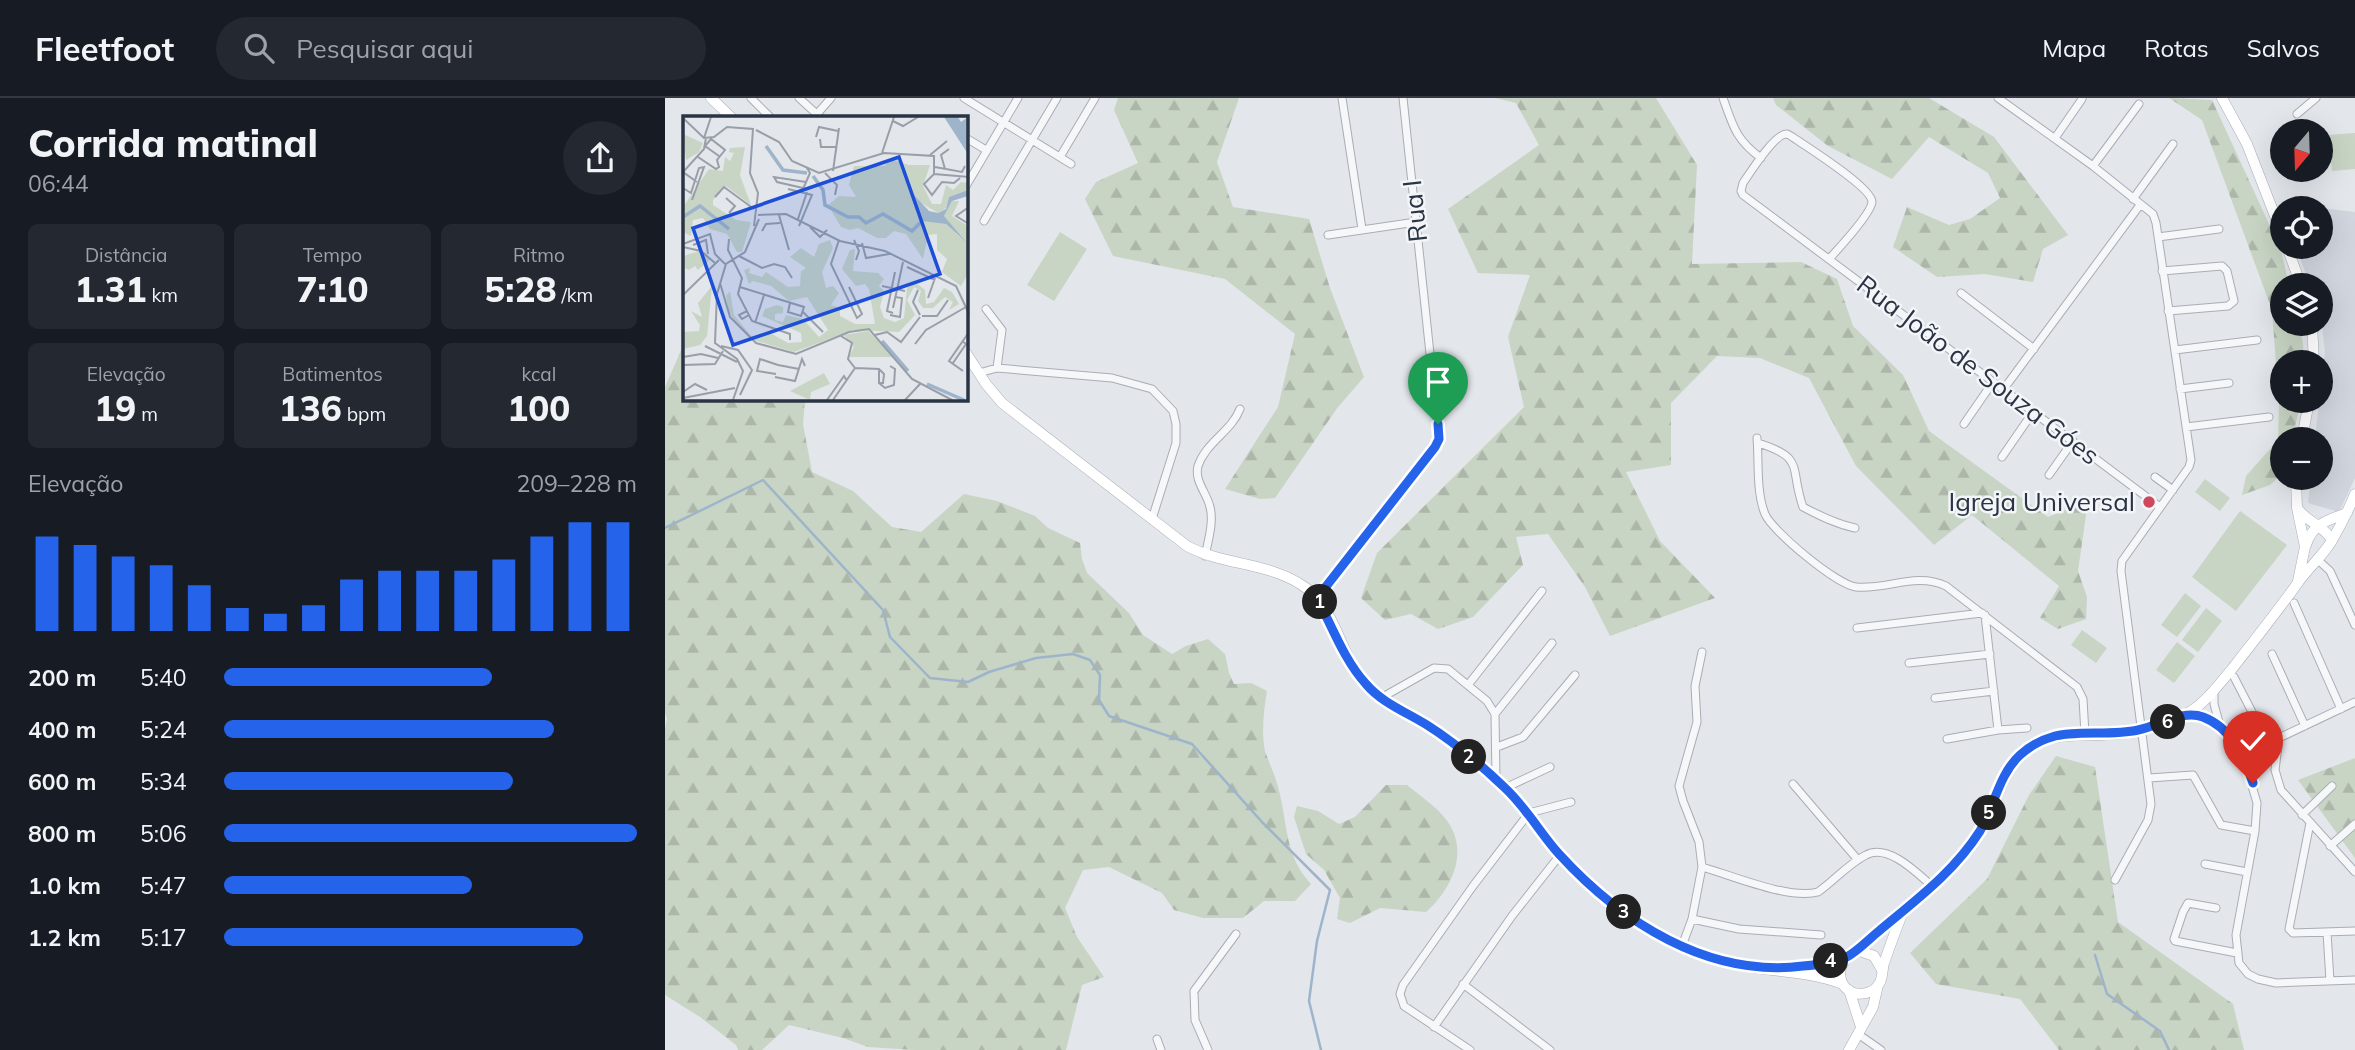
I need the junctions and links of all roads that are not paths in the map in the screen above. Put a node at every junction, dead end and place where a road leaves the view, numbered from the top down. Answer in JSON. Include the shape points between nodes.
{"nodes":[{"id":1,"x":711,"y":98,"type":"edge"},
{"id":2,"x":751,"y":98,"type":"edge"},
{"id":3,"x":799,"y":98,"type":"edge"},
{"id":4,"x":831,"y":98,"type":"edge"},
{"id":5,"x":964,"y":98,"type":"edge"},
{"id":6,"x":1018,"y":98,"type":"edge"},
{"id":7,"x":1057,"y":98,"type":"edge"},
{"id":8,"x":1342,"y":98,"type":"edge"},
{"id":9,"x":1403,"y":98,"type":"edge"},
{"id":10,"x":1723,"y":98,"type":"edge"},
{"id":11,"x":1998,"y":98,"type":"edge"},
{"id":12,"x":2222,"y":98,"type":"edge"},
{"id":13,"x":2316,"y":98,"type":"edge"},
{"id":14,"x":1095,"y":99,"type":"edge"},
{"id":15,"x":2082,"y":99,"type":"edge"},
{"id":16,"x":2139,"y":104,"type":"dead end"},
{"id":17,"x":2297,"y":114,"type":"dead end"},
{"id":18,"x":730,"y":116,"type":"edge"},
{"id":19,"x":768,"y":116,"type":"edge"},
{"id":20,"x":818,"y":116,"type":"edge"},
{"id":21,"x":1004,"y":121,"type":"junction"},
{"id":22,"x":2055,"y":138,"type":"junction"},
{"id":23,"x":968,"y":139,"type":"edge"},
{"id":24,"x":1032,"y":140,"type":"junction"},
{"id":25,"x":2173,"y":144,"type":"dead end"},
{"id":26,"x":986,"y":150,"type":"junction"},
{"id":27,"x":1060,"y":157,"type":"junction"},
{"id":28,"x":1762,"y":158,"type":"junction"},
{"id":29,"x":1071,"y":164,"type":"dead end"},
{"id":30,"x":2093,"y":166,"type":"junction"},
{"id":31,"x":968,"y":176,"type":"edge"},
{"id":32,"x":2133,"y":199,"type":"junction"},
{"id":33,"x":2270,"y":203,"type":"edge"},
{"id":34,"x":2140,"y":205,"type":"junction"},
{"id":35,"x":984,"y":221,"type":"dead end"},
{"id":36,"x":1416,"y":222,"type":"junction"},
{"id":37,"x":1362,"y":229,"type":"junction"},
{"id":38,"x":2219,"y":229,"type":"dead end"},
{"id":39,"x":1328,"y":235,"type":"dead end"},
{"id":40,"x":2158,"y":236,"type":"junction"},
{"id":41,"x":1830,"y":258,"type":"junction"},
{"id":42,"x":2162,"y":271,"type":"junction"},
{"id":43,"x":1961,"y":293,"type":"dead end"},
{"id":44,"x":986,"y":309,"type":"dead end"},
{"id":45,"x":2168,"y":311,"type":"junction"},
{"id":46,"x":2257,"y":340,"type":"dead end"},
{"id":47,"x":2034,"y":349,"type":"junction"},
{"id":48,"x":2175,"y":350,"type":"junction"},
{"id":49,"x":968,"y":357,"type":"edge"},
{"id":50,"x":997,"y":368,"type":"junction"},
{"id":51,"x":979,"y":373,"type":"junction"},
{"id":52,"x":1993,"y":382,"type":"junction"},
{"id":53,"x":2229,"y":383,"type":"dead end"},
{"id":54,"x":2180,"y":389,"type":"junction"},
{"id":55,"x":2003,"y":390,"type":"junction"},
{"id":56,"x":1240,"y":410,"type":"dead end"},
{"id":57,"x":2033,"y":412,"type":"junction"},
{"id":58,"x":2269,"y":417,"type":"dead end"},
{"id":59,"x":1964,"y":424,"type":"dead end"},
{"id":60,"x":2186,"y":428,"type":"junction"},
{"id":61,"x":2073,"y":442,"type":"junction"},
{"id":62,"x":2001,"y":457,"type":"dead end"},
{"id":63,"x":2049,"y":475,"type":"dead end"},
{"id":64,"x":2155,"y":477,"type":"dead end"},
{"id":65,"x":2173,"y":490,"type":"junction"},
{"id":66,"x":2296,"y":490,"type":"edge"},
{"id":67,"x":2355,"y":494,"type":"edge"},
{"id":68,"x":2161,"y":507,"type":"junction"},
{"id":69,"x":2297,"y":508,"type":"junction"},
{"id":70,"x":2347,"y":513,"type":"junction"},
{"id":71,"x":1152,"y":519,"type":"junction"},
{"id":72,"x":2318,"y":524,"type":"junction"},
{"id":73,"x":1855,"y":528,"type":"dead end"},
{"id":74,"x":2332,"y":540,"type":"junction"},
{"id":75,"x":2305,"y":547,"type":"junction"},
{"id":76,"x":1205,"y":556,"type":"junction"},
{"id":77,"x":2318,"y":560,"type":"junction"},
{"id":78,"x":2298,"y":581,"type":"junction"},
{"id":79,"x":1542,"y":591,"type":"dead end"},
{"id":80,"x":1317,"y":598,"type":"junction"},
{"id":81,"x":2294,"y":603,"type":"dead end"},
{"id":82,"x":1984,"y":614,"type":"junction"},
{"id":83,"x":2355,"y":625,"type":"edge"},
{"id":84,"x":1857,"y":628,"type":"dead end"},
{"id":85,"x":1552,"y":643,"type":"dead end"},
{"id":86,"x":1702,"y":652,"type":"dead end"},
{"id":87,"x":1990,"y":654,"type":"junction"},
{"id":88,"x":2272,"y":654,"type":"dead end"},
{"id":89,"x":1909,"y":663,"type":"dead end"},
{"id":90,"x":1574,"y":675,"type":"dead end"},
{"id":91,"x":2234,"y":677,"type":"dead end"},
{"id":92,"x":1468,"y":685,"type":"junction"},
{"id":93,"x":2214,"y":690,"type":"junction"},
{"id":94,"x":1994,"y":691,"type":"junction"},
{"id":95,"x":1381,"y":698,"type":"junction"},
{"id":96,"x":1935,"y":698,"type":"dead end"},
{"id":97,"x":2355,"y":702,"type":"edge"},
{"id":98,"x":2341,"y":709,"type":"junction"},
{"id":99,"x":2187,"y":713,"type":"junction"},
{"id":100,"x":1495,"y":714,"type":"junction"},
{"id":101,"x":2220,"y":726,"type":"junction"},
{"id":102,"x":2305,"y":726,"type":"junction"},
{"id":103,"x":2027,"y":729,"type":"dead end"},
{"id":104,"x":2143,"y":729,"type":"junction"},
{"id":105,"x":1998,"y":730,"type":"junction"},
{"id":106,"x":2085,"y":734,"type":"junction"},
{"id":107,"x":2279,"y":738,"type":"junction"},
{"id":108,"x":1947,"y":739,"type":"dead end"},
{"id":109,"x":2268,"y":743,"type":"junction"},
{"id":110,"x":1497,"y":747,"type":"junction"},
{"id":111,"x":2243,"y":755,"type":"junction"},
{"id":112,"x":1550,"y":767,"type":"dead end"},
{"id":113,"x":2149,"y":778,"type":"junction"},
{"id":114,"x":1496,"y":779,"type":"junction"},
{"id":115,"x":1793,"y":784,"type":"dead end"},
{"id":116,"x":2332,"y":786,"type":"dead end"},
{"id":117,"x":1505,"y":788,"type":"junction"},
{"id":118,"x":1571,"y":802,"type":"dead end"},
{"id":119,"x":1529,"y":813,"type":"junction"},
{"id":120,"x":2302,"y":815,"type":"junction"},
{"id":121,"x":2310,"y":823,"type":"junction"},
{"id":122,"x":2355,"y":824,"type":"edge"},
{"id":123,"x":2255,"y":831,"type":"junction"},
{"id":124,"x":2330,"y":846,"type":"junction"},
{"id":125,"x":1560,"y":855,"type":"junction"},
{"id":126,"x":1858,"y":860,"type":"junction"},
{"id":127,"x":2204,"y":864,"type":"dead end"},
{"id":128,"x":1702,"y":867,"type":"junction"},
{"id":129,"x":2247,"y":872,"type":"junction"},
{"id":130,"x":2355,"y":872,"type":"edge"},
{"id":131,"x":2115,"y":880,"type":"dead end"},
{"id":132,"x":1932,"y":886,"type":"junction"},
{"id":133,"x":2216,"y":908,"type":"dead end"},
{"id":134,"x":1905,"y":909,"type":"junction"},
{"id":135,"x":1692,"y":919,"type":"junction"},
{"id":136,"x":2355,"y":930,"type":"edge"},
{"id":137,"x":2327,"y":932,"type":"junction"},
{"id":138,"x":1236,"y":934,"type":"dead end"},
{"id":139,"x":1821,"y":935,"type":"dead end"},
{"id":140,"x":1682,"y":946,"type":"junction"},
{"id":141,"x":2237,"y":953,"type":"junction"},
{"id":142,"x":1849,"y":955,"type":"junction"},
{"id":143,"x":1777,"y":970,"type":"junction"},
{"id":144,"x":1882,"y":970,"type":"junction"},
{"id":145,"x":2355,"y":980,"type":"edge"},
{"id":146,"x":2330,"y":981,"type":"junction"},
{"id":147,"x":1463,"y":984,"type":"junction"},
{"id":148,"x":1878,"y":985,"type":"junction"},
{"id":149,"x":1846,"y":987,"type":"junction"},
{"id":150,"x":1434,"y":1027,"type":"junction"},
{"id":151,"x":1859,"y":1031,"type":"junction"},
{"id":152,"x":1157,"y":1040,"type":"dead end"},
{"id":153,"x":1467,"y":1049,"type":"edge"},
{"id":154,"x":1161,"y":1050,"type":"edge"},
{"id":155,"x":1208,"y":1050,"type":"edge"},
{"id":156,"x":1550,"y":1050,"type":"edge"},
{"id":157,"x":1849,"y":1050,"type":"edge"},
{"id":158,"x":1881,"y":1050,"type":"edge"}],
"edges":[{"from":1,"to":18,"type":"main road"},
{"from":2,"to":19,"type":"street"},
{"from":3,"to":20,"type":"street"},
{"from":4,"to":20,"type":"street"},
{"from":5,"to":21,"type":"street"},
{"from":6,"to":21,"type":"street"},
{"from":7,"to":24,"type":"street"},
{"from":8,"to":37,"type":"street","name":"Rua I"},
{"from":9,"to":36,"type":"street","name":"Rua I"},
{"from":10,"to":28,"type":"street","via":[[1741,142]]},
{"from":11,"to":22,"type":"street"},
{"from":12,"to":33,"type":"main road","via":[[2247,144]]},
{"from":13,"to":17,"type":"street"},
{"from":14,"to":27,"type":"street"},
{"from":15,"to":22,"type":"street"},
{"from":16,"to":30,"type":"street"},
{"from":21,"to":24,"type":"street"},
{"from":21,"to":26,"type":"street"},
{"from":22,"to":30,"type":"street"},
{"from":23,"to":26,"type":"street"},
{"from":24,"to":27,"type":"street"},
{"from":24,"to":35,"type":"street"},
{"from":25,"to":32,"type":"street"},
{"from":26,"to":31,"type":"street"},
{"from":27,"to":29,"type":"street"},
{"from":28,"to":41,"type":"street","name":"Rua João de Souza Góes","via":[[1743,183],[1743,195]]},
{"from":28,"to":41,"type":"street","name":"Rua João de Souza Góes","via":[[1779,138],[1790,135],[1870,196],[1868,211]]},
{"from":30,"to":32,"type":"street"},
{"from":32,"to":34,"type":"street"},
{"from":34,"to":40,"type":"street","via":[[2153,214]]},
{"from":34,"to":47,"type":"street"},
{"from":36,"to":37,"type":"street"},
{"from":36,"to":80,"type":"street","name":"Rua I","via":[[1438,443]]},
{"from":37,"to":39,"type":"street"},
{"from":38,"to":40,"type":"street"},
{"from":40,"to":42,"type":"street"},
{"from":41,"to":52,"type":"street","name":"Rua João de Souza Góes"},
{"from":42,"to":45,"type":"street"},
{"from":42,"to":45,"type":"street","via":[[2218,266],[2227,271],[2234,301],[2231,305]]},
{"from":43,"to":47,"type":"street"},
{"from":44,"to":50,"type":"street","via":[[1002,330]]},
{"from":45,"to":48,"type":"street"},
{"from":46,"to":48,"type":"street"},
{"from":47,"to":55,"type":"street"},
{"from":48,"to":54,"type":"street"},
{"from":49,"to":51,"type":"main road"},
{"from":50,"to":51,"type":"street"},
{"from":50,"to":71,"type":"street","via":[[1129,381],[1164,399],[1173,411],[1176,443]]},
{"from":51,"to":71,"type":"main road","via":[[1002,403]]},
{"from":52,"to":55,"type":"street","name":"Rua João de Souza Góes"},
{"from":52,"to":59,"type":"street"},
{"from":53,"to":54,"type":"street"},
{"from":54,"to":60,"type":"street"},
{"from":55,"to":57,"type":"street","name":"Rua João de Souza Góes"},
{"from":56,"to":76,"type":"street","via":[[1199,463],[1197,474],[1210,507]]},
{"from":57,"to":61,"type":"street","name":"Rua João de Souza Góes"},
{"from":57,"to":62,"type":"street"},
{"from":58,"to":60,"type":"street"},
{"from":60,"to":65,"type":"street","via":[[2191,460]]},
{"from":61,"to":63,"type":"street"},
{"from":61,"to":68,"type":"street","name":"Rua João de Souza Góes"},
{"from":64,"to":65,"type":"street"},
{"from":65,"to":68,"type":"street"},
{"from":66,"to":69,"type":"main road"},
{"from":67,"to":70,"type":"main road"},
{"from":68,"to":104,"type":"street","via":[[2124,556],[2121,571]]},
{"from":69,"to":72,"type":"main road"},
{"from":69,"to":75,"type":"main road"},
{"from":70,"to":72,"type":"main road"},
{"from":70,"to":74,"type":"main road"},
{"from":71,"to":76,"type":"main road"},
{"from":72,"to":74,"type":"main road"},
{"from":72,"to":75,"type":"main road"},
{"from":73,"to":82,"type":"street","via":[[1803,507],[1793,461],[1758,441],[1761,502],[1770,523],[1838,582],[1858,587],[1927,580],[1946,586]]},
{"from":74,"to":77,"type":"main road"},
{"from":75,"to":77,"type":"main road"},
{"from":75,"to":78,"type":"main road"},
{"from":76,"to":80,"type":"main road","via":[[1283,575]]},
{"from":77,"to":78,"type":"main road"},
{"from":77,"to":83,"type":"street","via":[[2330,571]]},
{"from":78,"to":93,"type":"main road"},
{"from":79,"to":92,"type":"street"},
{"from":80,"to":95,"type":"main road","via":[[1359,676]]},
{"from":81,"to":98,"type":"street"},
{"from":82,"to":84,"type":"street"},
{"from":82,"to":87,"type":"street"},
{"from":82,"to":106,"type":"street","via":[[2077,687],[2083,699]]},
{"from":85,"to":100,"type":"street"},
{"from":86,"to":128,"type":"street","via":[[1695,686],[1697,722],[1679,786],[1699,842]]},
{"from":87,"to":89,"type":"street"},
{"from":87,"to":94,"type":"street"},
{"from":88,"to":102,"type":"street"},
{"from":90,"to":110,"type":"street","via":[[1523,737]]},
{"from":91,"to":109,"type":"street"},
{"from":92,"to":95,"type":"street","via":[[1440,667]]},
{"from":92,"to":100,"type":"street"},
{"from":93,"to":99,"type":"main road"},
{"from":93,"to":101,"type":"street"},
{"from":94,"to":96,"type":"street"},
{"from":94,"to":105,"type":"street"},
{"from":95,"to":114,"type":"main road","via":[[1430,727]]},
{"from":97,"to":98,"type":"street"},
{"from":98,"to":102,"type":"street"},
{"from":99,"to":101,"type":"street"},
{"from":99,"to":104,"type":"main road"},
{"from":100,"to":110,"type":"street"},
{"from":101,"to":111,"type":"street"},
{"from":102,"to":107,"type":"street"},
{"from":103,"to":105,"type":"street"},
{"from":104,"to":106,"type":"main road"},
{"from":104,"to":113,"type":"street"},
{"from":105,"to":108,"type":"street"},
{"from":106,"to":132,"type":"main road","via":[[2055,736],[2031,746],[2015,760],[1979,832]]},
{"from":107,"to":109,"type":"street"},
{"from":107,"to":120,"type":"street","via":[[2276,780]]},
{"from":109,"to":111,"type":"street"},
{"from":110,"to":114,"type":"street"},
{"from":111,"to":123,"type":"street","via":[[2255,792]]},
{"from":112,"to":117,"type":"street"},
{"from":113,"to":123,"type":"street","via":[[2193,775],[2221,825]]},
{"from":113,"to":131,"type":"street","via":[[2148,820]]},
{"from":114,"to":117,"type":"main road"},
{"from":115,"to":126,"type":"street"},
{"from":116,"to":120,"type":"street"},
{"from":117,"to":119,"type":"main road"},
{"from":118,"to":119,"type":"street"},
{"from":119,"to":125,"type":"main road"},
{"from":119,"to":150,"type":"street","via":[[1403,985],[1404,1006]]},
{"from":120,"to":121,"type":"street"},
{"from":121,"to":124,"type":"street"},
{"from":121,"to":137,"type":"street","via":[[2291,932]]},
{"from":122,"to":124,"type":"street"},
{"from":123,"to":129,"type":"street"},
{"from":124,"to":130,"type":"street"},
{"from":125,"to":140,"type":"main road","via":[[1636,922]]},
{"from":125,"to":147,"type":"street"},
{"from":126,"to":128,"type":"street","via":[[1809,894]]},
{"from":126,"to":132,"type":"street","via":[[1869,853],[1892,857],[1908,864]]},
{"from":127,"to":129,"type":"street"},
{"from":128,"to":135,"type":"street"},
{"from":129,"to":141,"type":"street"},
{"from":132,"to":134,"type":"main road"},
{"from":133,"to":141,"type":"street","via":[[2188,904],[2174,939]]},
{"from":134,"to":142,"type":"main road"},
{"from":134,"to":144,"type":"main road"},
{"from":135,"to":139,"type":"street","via":[[1739,929]]},
{"from":135,"to":140,"type":"street"},
{"from":136,"to":137,"type":"street"},
{"from":137,"to":146,"type":"street"},
{"from":138,"to":155,"type":"street","via":[[1194,991],[1194,1014]]},
{"from":140,"to":143,"type":"main road","via":[[1729,963]]},
{"from":141,"to":146,"type":"street","via":[[2242,969],[2258,979]]},
{"from":142,"to":143,"type":"main road"},
{"from":142,"to":144,"type":"main road","via":[[1868,952]]},
{"from":142,"to":149,"type":"main road","via":[[1840,970]]},
{"from":143,"to":149,"type":"main road","via":[[1817,975]]},
{"from":144,"to":148,"type":"main road"},
{"from":145,"to":146,"type":"street"},
{"from":147,"to":150,"type":"street"},
{"from":147,"to":156,"type":"street"},
{"from":148,"to":149,"type":"main road","via":[[1861,994]]},
{"from":148,"to":151,"type":"main road","via":[[1873,1007]]},
{"from":149,"to":151,"type":"main road"},
{"from":150,"to":153,"type":"street"},
{"from":151,"to":157,"type":"main road"},
{"from":151,"to":158,"type":"street"},
{"from":152,"to":154,"type":"street"}]}
